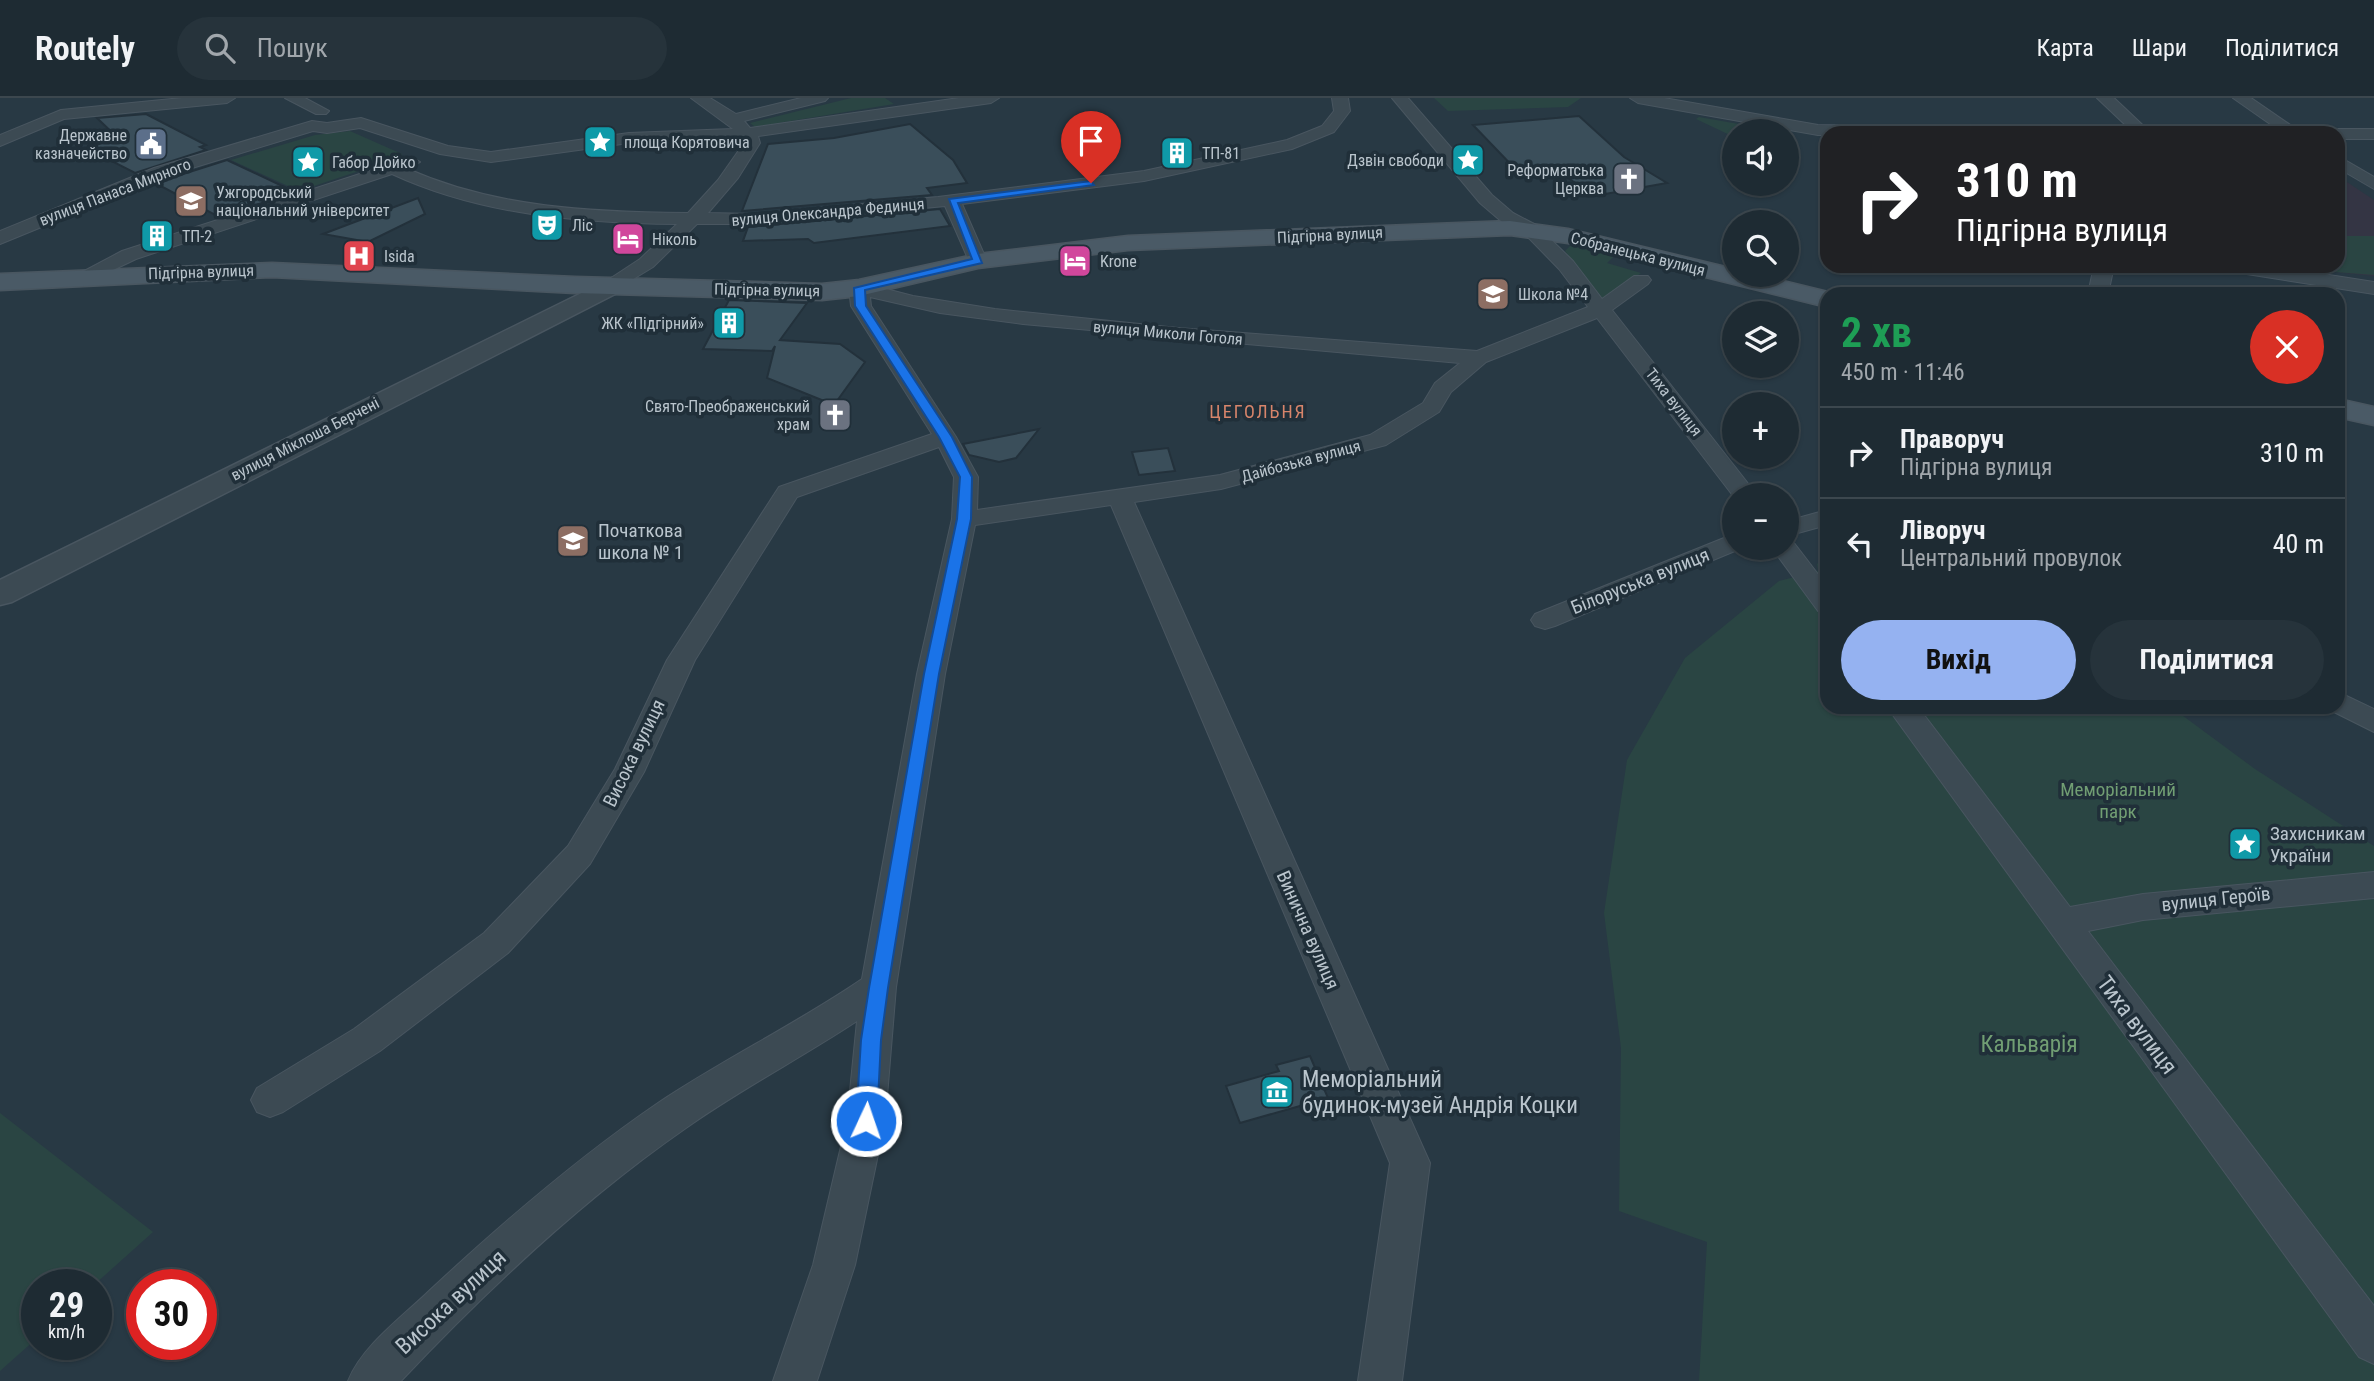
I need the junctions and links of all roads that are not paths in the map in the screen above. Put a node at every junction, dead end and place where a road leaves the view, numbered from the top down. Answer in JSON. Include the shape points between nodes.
{"nodes":[{"id":1,"x":227,"y":98,"type":"edge"},
{"id":2,"x":293,"y":98,"type":"edge"},
{"id":3,"x":699,"y":98,"type":"edge"},
{"id":4,"x":820,"y":98,"type":"edge"},
{"id":5,"x":895,"y":98,"type":"edge"},
{"id":6,"x":991,"y":98,"type":"edge"},
{"id":7,"x":1340,"y":98,"type":"edge"},
{"id":8,"x":1400,"y":98,"type":"edge"},
{"id":9,"x":1638,"y":98,"type":"edge"},
{"id":10,"x":2105,"y":98,"type":"edge"},
{"id":11,"x":2241,"y":98,"type":"edge"},
{"id":12,"x":62,"y":106,"type":"edge"},
{"id":13,"x":321,"y":110,"type":"junction"},
{"id":14,"x":911,"y":111,"type":"junction"},
{"id":15,"x":733,"y":119,"type":"junction"},
{"id":16,"x":361,"y":123,"type":"junction"},
{"id":17,"x":312,"y":126,"type":"junction"},
{"id":18,"x":2135,"y":126,"type":"edge"},
{"id":19,"x":2283,"y":126,"type":"edge"},
{"id":20,"x":747,"y":133,"type":"junction"},
{"id":21,"x":1820,"y":133,"type":"edge"},
{"id":22,"x":2345,"y":134,"type":"edge"},
{"id":23,"x":2374,"y":134,"type":"edge"},
{"id":24,"x":629,"y":138,"type":"junction"},
{"id":25,"x":0,"y":141,"type":"edge"},
{"id":26,"x":444,"y":164,"type":"junction"},
{"id":27,"x":2345,"y":165,"type":"edge"},
{"id":28,"x":393,"y":168,"type":"junction"},
{"id":29,"x":415,"y":179,"type":"junction"},
{"id":30,"x":2374,"y":184,"type":"edge"},
{"id":31,"x":952,"y":201,"type":"junction"},
{"id":32,"x":690,"y":220,"type":"junction"},
{"id":33,"x":1530,"y":229,"type":"junction"},
{"id":34,"x":0,"y":238,"type":"edge"},
{"id":35,"x":978,"y":261,"type":"junction"},
{"id":36,"x":2268,"y":273,"type":"edge"},
{"id":37,"x":83,"y":278,"type":"junction"},
{"id":38,"x":1641,"y":280,"type":"dead end"},
{"id":39,"x":0,"y":282,"type":"edge"},
{"id":40,"x":612,"y":286,"type":"junction"},
{"id":41,"x":859,"y":288,"type":"junction"},
{"id":42,"x":2374,"y":288,"type":"edge"},
{"id":43,"x":1820,"y":297,"type":"edge"},
{"id":44,"x":1601,"y":309,"type":"junction"},
{"id":45,"x":1479,"y":358,"type":"junction"},
{"id":46,"x":2345,"y":410,"type":"edge"},
{"id":47,"x":2374,"y":416,"type":"edge"},
{"id":48,"x":946,"y":437,"type":"junction"},
{"id":49,"x":1736,"y":483,"type":"edge"},
{"id":50,"x":1119,"y":496,"type":"junction"},
{"id":51,"x":964,"y":519,"type":"junction"},
{"id":52,"x":1820,"y":519,"type":"edge"},
{"id":53,"x":1799,"y":525,"type":"edge"},
{"id":54,"x":1722,"y":547,"type":"edge"},
{"id":55,"x":1794,"y":560,"type":"edge"},
{"id":56,"x":0,"y":594,"type":"edge"},
{"id":57,"x":1820,"y":596,"type":"edge"},
{"id":58,"x":1545,"y":620,"type":"dead end"},
{"id":59,"x":2345,"y":706,"type":"edge"},
{"id":60,"x":1907,"y":714,"type":"edge"},
{"id":61,"x":2374,"y":722,"type":"edge"},
{"id":62,"x":2374,"y":885,"type":"edge"},
{"id":63,"x":2060,"y":923,"type":"junction"},
{"id":64,"x":878,"y":988,"type":"junction"},
{"id":65,"x":270,"y":1100,"type":"dead end"},
{"id":66,"x":2374,"y":1342,"type":"edge"},
{"id":67,"x":370,"y":1381,"type":"edge"},
{"id":68,"x":795,"y":1381,"type":"edge"},
{"id":69,"x":1380,"y":1381,"type":"edge"}],
"edges":[{"from":1,"to":12,"type":"street"},
{"from":2,"to":13,"type":"street"},
{"from":3,"to":15,"type":"street"},
{"from":4,"to":15,"type":"street"},
{"from":5,"to":14,"type":"street"},
{"from":6,"to":14,"type":"street"},
{"from":7,"to":31,"type":"street","name":"вулиця Олександра Фединця","via":[[1342,111],[1328,129],[1271,149],[1144,176]]},
{"from":8,"to":33,"type":"street","name":"Тиха вулиця","via":[[1486,198],[1504,215]]},
{"from":9,"to":21,"type":"street"},
{"from":10,"to":18,"type":"street"},
{"from":11,"to":19,"type":"street"},
{"from":12,"to":25,"type":"street"},
{"from":13,"to":16,"type":"street","via":[[344,110],[361,118]]},
{"from":13,"to":17,"type":"street","via":[[310,116]]},
{"from":14,"to":20,"type":"street"},
{"from":15,"to":20,"type":"street"},
{"from":15,"to":24,"type":"street"},
{"from":16,"to":17,"type":"street","name":"вулиця Панаса Мирного"},
{"from":16,"to":26,"type":"street"},
{"from":17,"to":34,"type":"street","name":"вулиця Панаса Мирного","via":[[132,182]]},
{"from":20,"to":24,"type":"street"},
{"from":20,"to":32,"type":"street","via":[[752,139],[750,147],[712,200]]},
{"from":22,"to":23,"type":"street"},
{"from":24,"to":26,"type":"street"},
{"from":26,"to":28,"type":"street"},
{"from":26,"to":29,"type":"street"},
{"from":27,"to":30,"type":"street"},
{"from":28,"to":29,"type":"street","name":"вулиця Олександра Фединця"},
{"from":28,"to":37,"type":"street","via":[[129,255]]},
{"from":29,"to":32,"type":"street","name":"вулиця Олександра Фединця","via":[[520,208]]},
{"from":31,"to":32,"type":"street","name":"вулиця Олександра Фединця","via":[[754,219]]},
{"from":31,"to":35,"type":"street"},
{"from":32,"to":40,"type":"street","via":[[649,265]]},
{"from":33,"to":35,"type":"main road","name":"Підгірна вулиця","via":[[1176,240]]},
{"from":33,"to":43,"type":"main road","name":"Собранецька вулиця"},
{"from":33,"to":44,"type":"street","name":"Тиха вулиця"},
{"from":35,"to":41,"type":"main road","name":"Підгірна вулиця"},
{"from":36,"to":42,"type":"street"},
{"from":37,"to":39,"type":"main road","name":"Підгірна вулиця"},
{"from":37,"to":40,"type":"main road","name":"Підгірна вулиця","via":[[272,270]]},
{"from":38,"to":44,"type":"street","name":"Дайбозька вулиця"},
{"from":40,"to":41,"type":"main road","name":"Підгірна вулиця","via":[[778,293]]},
{"from":40,"to":56,"type":"street","name":"вулиця Міклоша Берчені"},
{"from":41,"to":45,"type":"street","name":"вулиця Миколи Гоголя","via":[[901,301],[980,314]]},
{"from":41,"to":48,"type":"street","via":[[861,306]]},
{"from":44,"to":45,"type":"street","name":"Дайбозька вулиця"},
{"from":44,"to":49,"type":"street","name":"Тиха вулиця"},
{"from":45,"to":50,"type":"street","name":"Дайбозька вулиця","via":[[1443,388],[1431,407],[1378,440],[1222,482]]},
{"from":46,"to":47,"type":"main road"},
{"from":48,"to":51,"type":"street","via":[[966,477]]},
{"from":48,"to":65,"type":"street","name":"Висока вулиця","via":[[788,492],[681,660],[629,772],[579,855],[496,943],[367,1040]]},
{"from":50,"to":51,"type":"street","name":"Дайбозька вулиця"},
{"from":50,"to":69,"type":"street","name":"Винична вулиця","via":[[1410,1163]]},
{"from":51,"to":64,"type":"street","via":[[931,674]]},
{"from":52,"to":53,"type":"street"},
{"from":54,"to":58,"type":"street","name":"Білоруська вулиця"},
{"from":55,"to":57,"type":"street"},
{"from":59,"to":61,"type":"street"},
{"from":60,"to":63,"type":"street","name":"Тиха вулиця"},
{"from":62,"to":63,"type":"street","name":"вулиця Героїв","via":[[2143,907]]},
{"from":63,"to":66,"type":"street","name":"Тиха вулиця"},
{"from":64,"to":67,"type":"street","name":"Висока вулиця","via":[[671,1116],[585,1181],[442,1306]]},
{"from":64,"to":68,"type":"street","via":[[866,1121],[834,1265]]}]}
